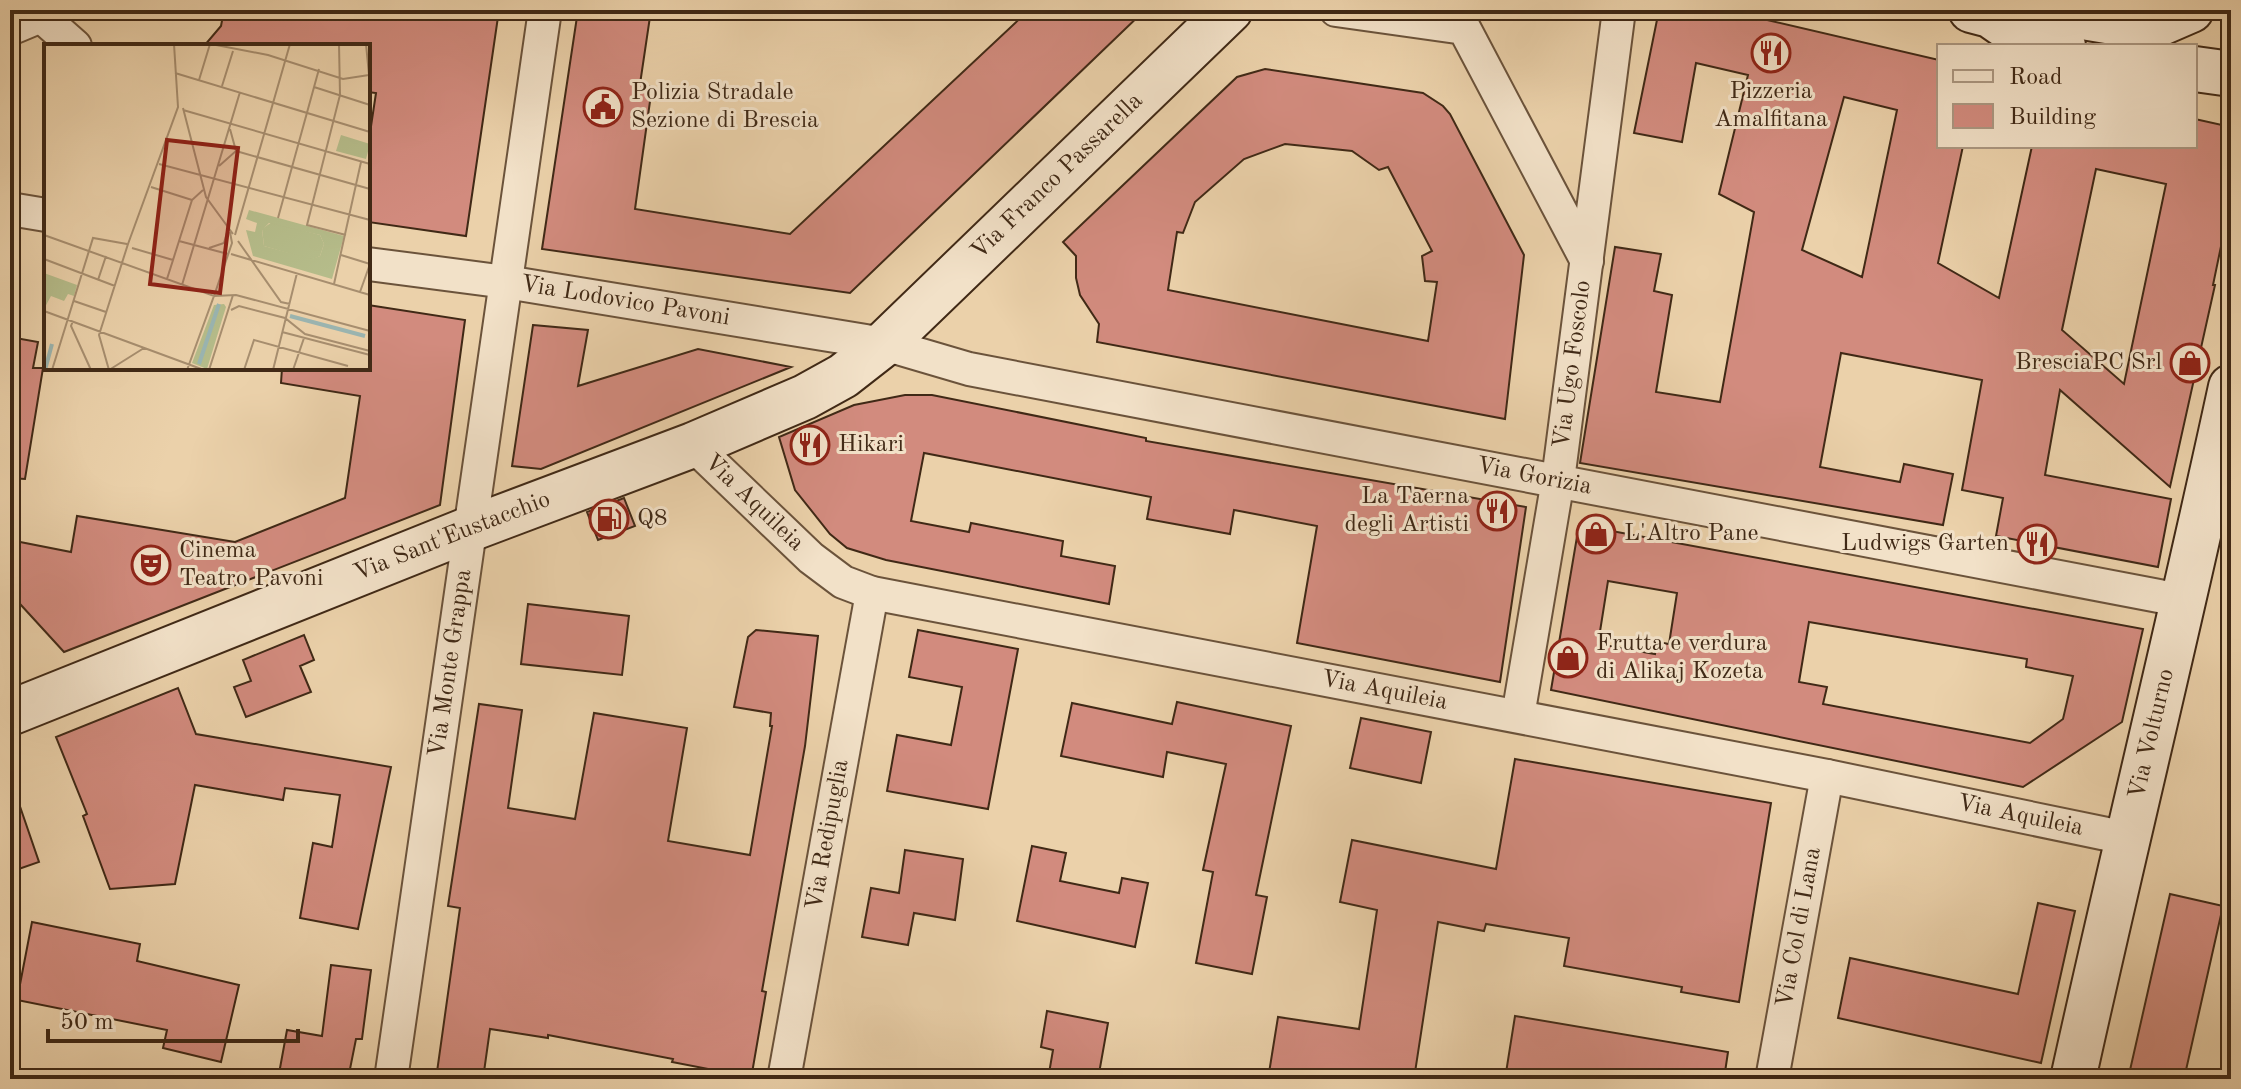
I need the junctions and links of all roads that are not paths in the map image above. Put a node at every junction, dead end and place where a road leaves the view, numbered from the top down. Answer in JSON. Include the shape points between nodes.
{"nodes":[{"id":1,"x":545,"y":10,"type":"edge"},
{"id":2,"x":1230,"y":10,"type":"edge"},
{"id":3,"x":1336,"y":10,"type":"edge"},
{"id":4,"x":1619,"y":10,"type":"edge"},
{"id":5,"x":2041,"y":10,"type":"edge"},
{"id":6,"x":2191,"y":10,"type":"edge"},
{"id":7,"x":1994,"y":12,"type":"edge"},
{"id":8,"x":41,"y":13,"type":"edge"},
{"id":9,"x":10,"y":29,"type":"edge"},
{"id":10,"x":73,"y":44,"type":"edge"},
{"id":11,"x":2051,"y":44,"type":"edge"},
{"id":12,"x":2197,"y":69,"type":"edge"},
{"id":13,"x":2231,"y":74,"type":"edge"},
{"id":14,"x":10,"y":209,"type":"edge"},
{"id":15,"x":44,"y":215,"type":"edge"},
{"id":16,"x":1587,"y":261,"type":"junction"},
{"id":17,"x":370,"y":264,"type":"edge"},
{"id":18,"x":506,"y":282,"type":"junction"},
{"id":19,"x":884,"y":344,"type":"junction"},
{"id":20,"x":2231,"y":387,"type":"edge"},
{"id":21,"x":693,"y":445,"type":"junction"},
{"id":22,"x":1558,"y":480,"type":"junction"},
{"id":23,"x":470,"y":529,"type":"junction"},
{"id":24,"x":872,"y":593,"type":"junction"},
{"id":25,"x":2185,"y":601,"type":"junction"},
{"id":26,"x":10,"y":713,"type":"edge"},
{"id":27,"x":1518,"y":716,"type":"junction"},
{"id":28,"x":1827,"y":776,"type":"junction"},
{"id":29,"x":2126,"y":838,"type":"junction"},
{"id":30,"x":391,"y":1079,"type":"edge"},
{"id":31,"x":784,"y":1079,"type":"edge"},
{"id":32,"x":1772,"y":1079,"type":"edge"},
{"id":33,"x":2073,"y":1079,"type":"edge"}],
"edges":[{"from":1,"to":18,"type":"street","name":"Via Monte Grappa"},
{"from":2,"to":19,"type":"street","name":"Via Franco Passarella"},
{"from":3,"to":16,"type":"street","via":[[1464,28]]},
{"from":4,"to":16,"type":"street","name":"Via Ugo Foscolo"},
{"from":5,"to":6,"type":"street","via":[[2137,26]]},
{"from":7,"to":11,"type":"street","via":[[2026,40]]},
{"from":8,"to":9,"type":"street"},
{"from":8,"to":10,"type":"street"},
{"from":12,"to":13,"type":"street"},
{"from":14,"to":15,"type":"street"},
{"from":16,"to":22,"type":"street","name":"Via Ugo Foscolo"},
{"from":17,"to":18,"type":"street","name":"Via Lodovico Pavoni"},
{"from":18,"to":19,"type":"street","name":"Via Lodovico Pavoni"},
{"from":18,"to":23,"type":"street","name":"Via Monte Grappa"},
{"from":19,"to":21,"type":"street","name":"Via Sant'Eustacchio","via":[[805,397]]},
{"from":19,"to":22,"type":"street","name":"Via Gorizia","via":[[969,369]]},
{"from":20,"to":25,"type":"street","name":"Via Volturno"},
{"from":21,"to":23,"type":"street","name":"Via Sant'Eustacchio"},
{"from":21,"to":24,"type":"street","name":"Via Aquileia","via":[[811,558],[843,582]]},
{"from":22,"to":25,"type":"street","name":"Via Gorizia"},
{"from":22,"to":27,"type":"street","name":"Via Ugo Foscolo"},
{"from":23,"to":26,"type":"street","name":"Via Sant'Eustacchio"},
{"from":23,"to":30,"type":"street","name":"Via Monte Grappa"},
{"from":24,"to":27,"type":"street","name":"Via Aquileia"},
{"from":24,"to":31,"type":"street","name":"Via Redipuglia"},
{"from":25,"to":29,"type":"street","name":"Via Volturno"},
{"from":27,"to":28,"type":"street","name":"Via Aquileia"},
{"from":28,"to":29,"type":"street","name":"Via Aquileia"},
{"from":28,"to":32,"type":"street","name":"Via Col di Lana"},
{"from":29,"to":33,"type":"street","name":"Via Volturno"}]}
